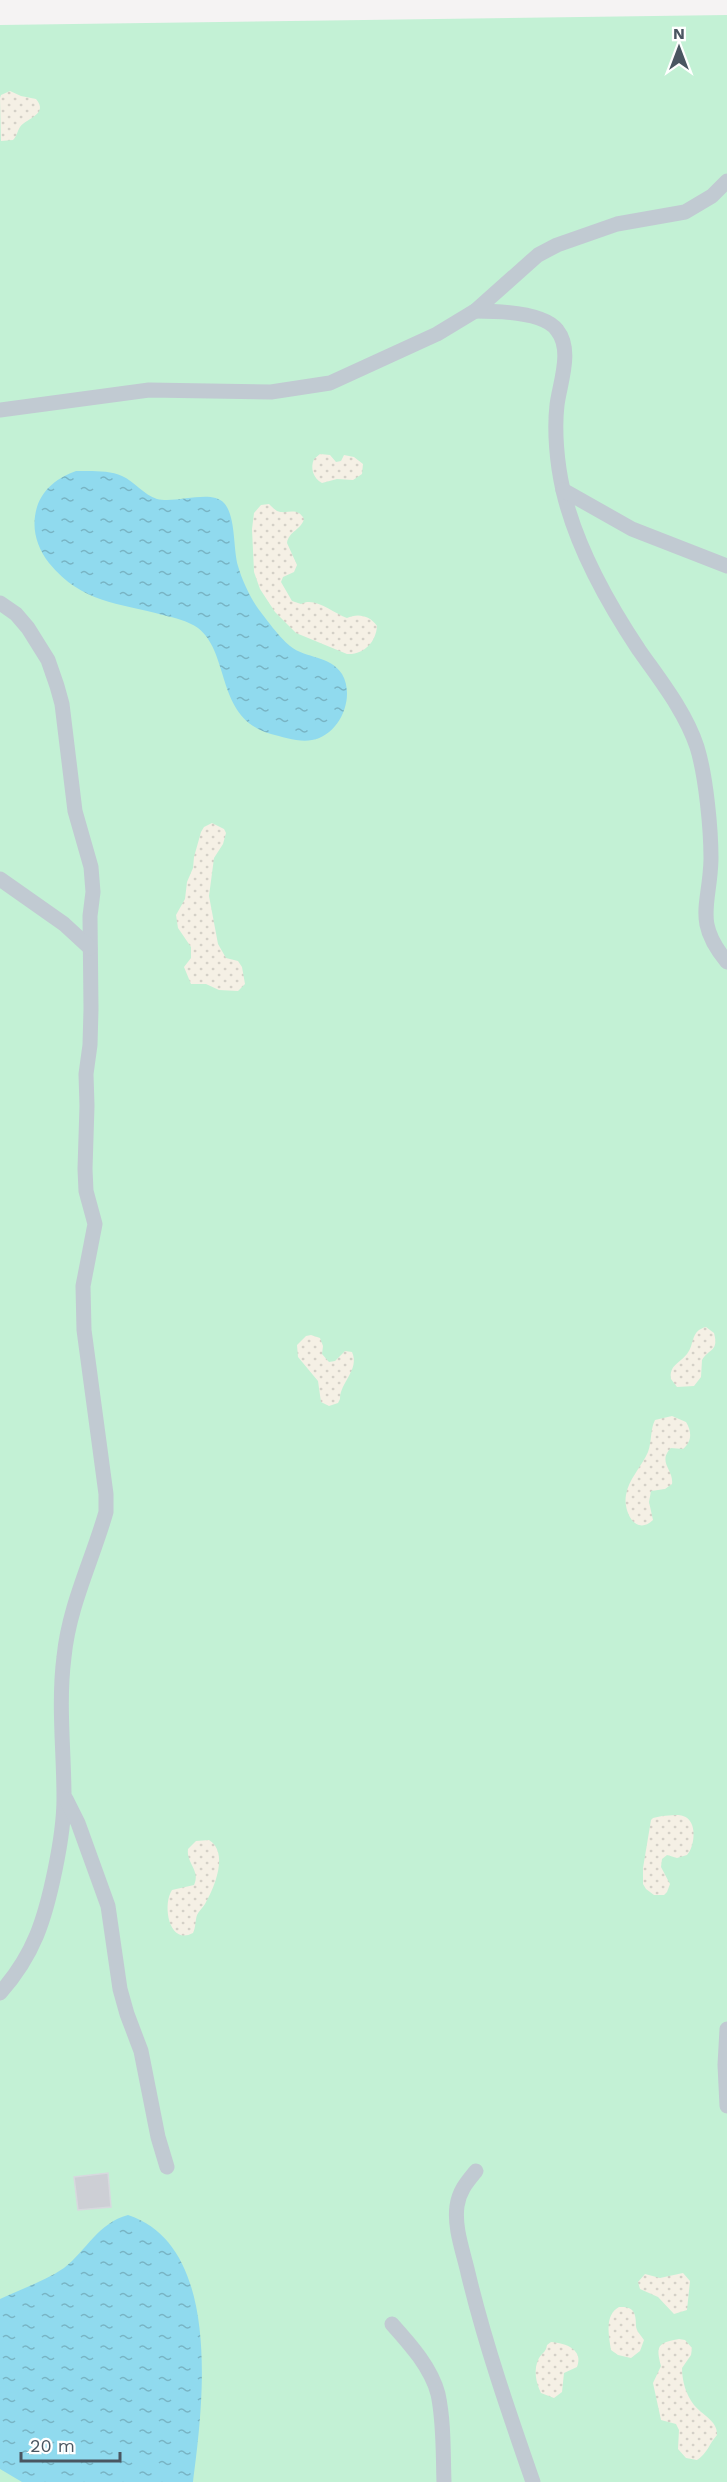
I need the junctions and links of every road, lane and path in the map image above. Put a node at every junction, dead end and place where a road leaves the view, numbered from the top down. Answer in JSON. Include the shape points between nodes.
{"nodes":[{"id":1,"x":727,"y":181,"type":"edge"},
{"id":2,"x":475,"y":311,"type":"junction"},
{"id":3,"x":0,"y":410,"type":"edge"},
{"id":4,"x":563,"y":490,"type":"junction"},
{"id":5,"x":727,"y":566,"type":"edge"},
{"id":6,"x":0,"y":603,"type":"edge"},
{"id":7,"x":0,"y":879,"type":"edge"},
{"id":8,"x":90,"y":948,"type":"junction"},
{"id":9,"x":727,"y":962,"type":"edge"},
{"id":10,"x":64,"y":1796,"type":"junction"},
{"id":11,"x":0,"y":1993,"type":"edge"},
{"id":12,"x":727,"y":2029,"type":"edge"},
{"id":13,"x":727,"y":2106,"type":"edge"},
{"id":14,"x":167,"y":2167,"type":"dead end"},
{"id":15,"x":476,"y":2171,"type":"dead end"},
{"id":16,"x":392,"y":2324,"type":"dead end"},
{"id":17,"x":444,"y":2482,"type":"edge"},
{"id":18,"x":533,"y":2482,"type":"edge"}],
"edges":[{"from":1,"to":2,"type":"lane","via":[[712,196],[685,212],[618,224],[557,245],[538,255]]},
{"from":2,"to":3,"type":"lane","via":[[360,370],[330,383],[302,389],[240,393],[149,390]]},
{"from":2,"to":4,"type":"lane","via":[[541,319],[556,328],[563,341],[565,356],[557,406]]},
{"from":4,"to":5,"type":"lane","via":[[632,529]]},
{"from":4,"to":9,"type":"lane","via":[[598,580],[679,709],[696,747],[710,841],[705,921],[714,946]]},
{"from":6,"to":8,"type":"lane","via":[[28,628],[48,660],[62,704],[75,812],[91,867]]},
{"from":7,"to":8,"type":"lane","via":[[64,924]]},
{"from":8,"to":10,"type":"lane","via":[[92,1009],[86,1074],[85,1169],[95,1224],[82,1305],[106,1512],[70,1618],[64,1656]]},
{"from":10,"to":11,"type":"lane","via":[[63,1830],[47,1910],[22,1965]]},
{"from":10,"to":14,"type":"lane","via":[[108,1906],[120,1989],[141,2051]]},
{"from":12,"to":13,"type":"lane"},
{"from":15,"to":18,"type":"lane","via":[[459,2194],[459,2236],[506,2404]]},
{"from":16,"to":17,"type":"lane","via":[[411,2345],[437,2391]]}]}
